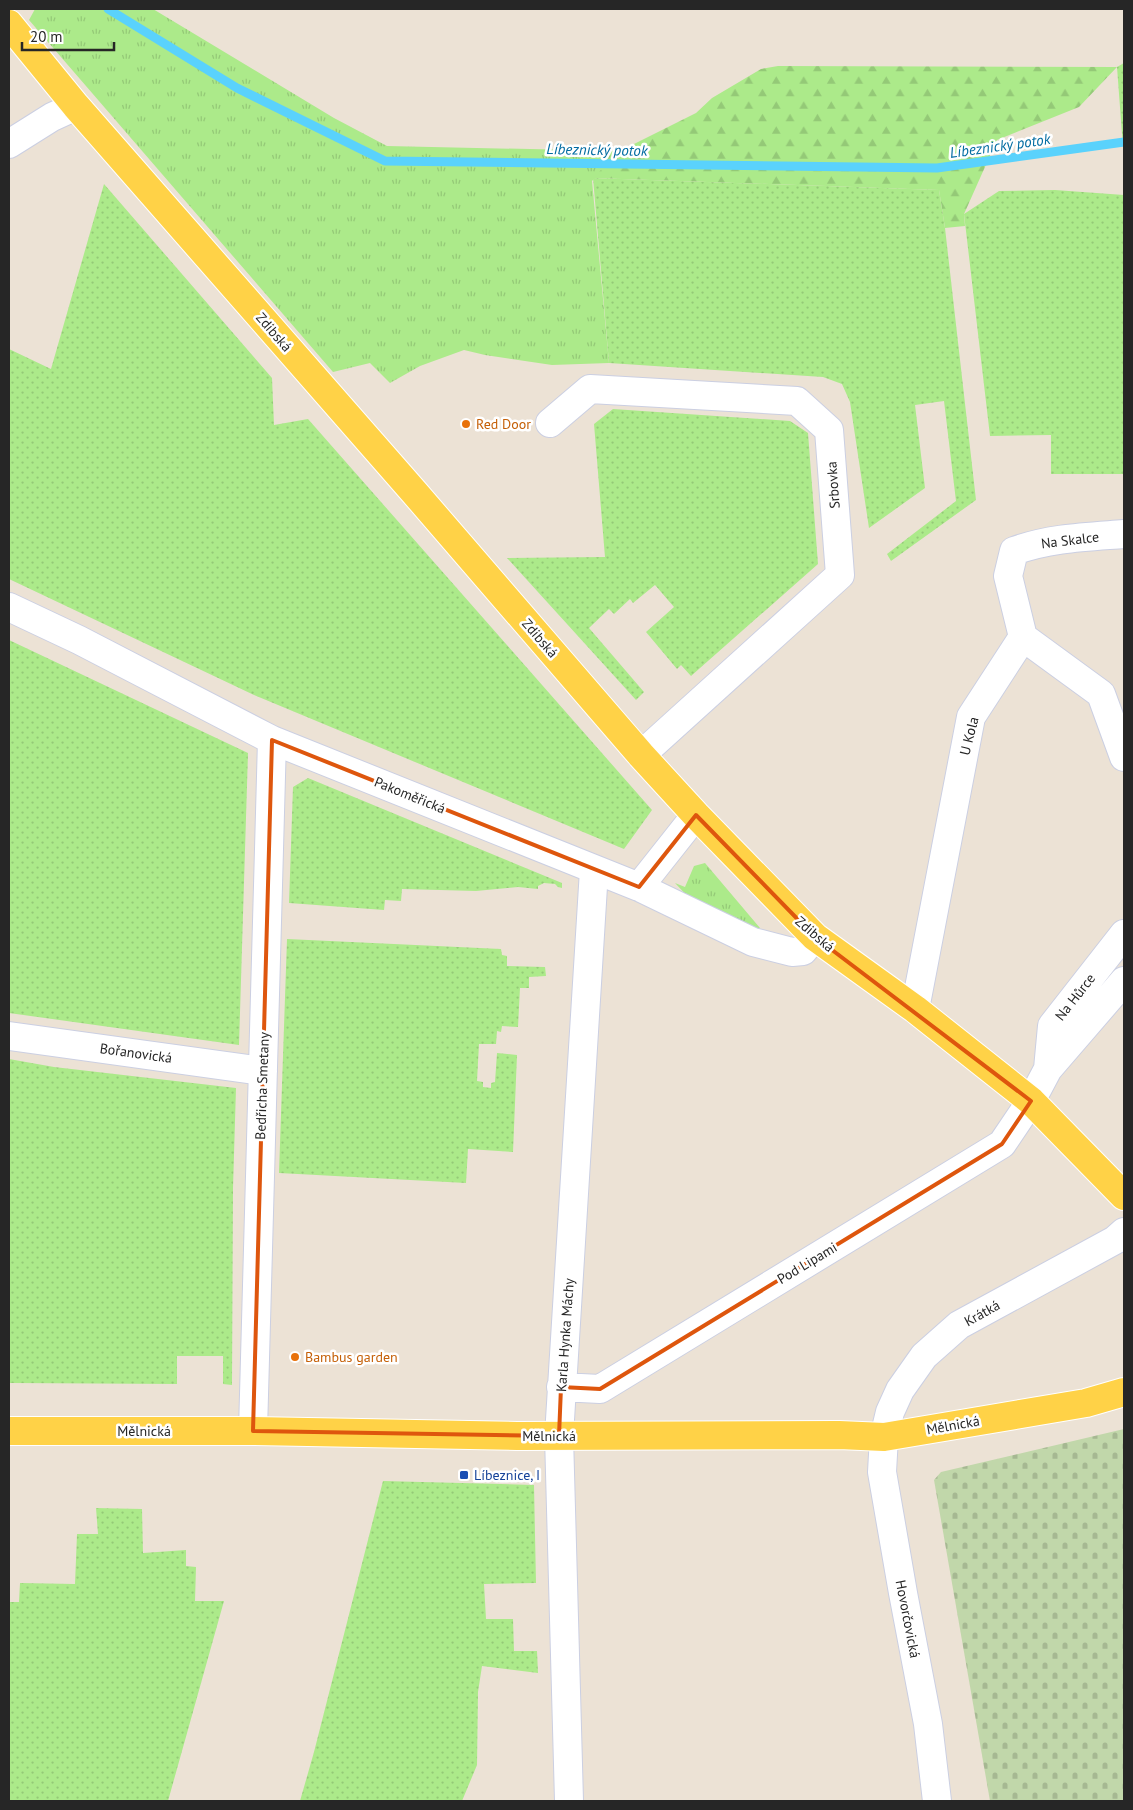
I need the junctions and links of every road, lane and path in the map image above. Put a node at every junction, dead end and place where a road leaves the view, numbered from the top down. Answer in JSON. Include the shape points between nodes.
{"nodes":[{"id":1,"x":9,"y":24,"type":"edge"},
{"id":2,"x":76,"y":106,"type":"junction"},
{"id":3,"x":9,"y":144,"type":"edge"},
{"id":4,"x":550,"y":423,"type":"dead end"},
{"id":5,"x":1124,"y":534,"type":"edge"},
{"id":6,"x":9,"y":607,"type":"edge"},
{"id":7,"x":1023,"y":637,"type":"junction"},
{"id":8,"x":272,"y":740,"type":"junction"},
{"id":9,"x":641,"y":755,"type":"junction"},
{"id":10,"x":1124,"y":757,"type":"edge"},
{"id":11,"x":696,"y":815,"type":"junction"},
{"id":12,"x":594,"y":870,"type":"junction"},
{"id":13,"x":639,"y":887,"type":"junction"},
{"id":14,"x":1124,"y":934,"type":"edge"},
{"id":15,"x":815,"y":937,"type":"junction"},
{"id":16,"x":1124,"y":982,"type":"edge"},
{"id":17,"x":915,"y":1009,"type":"junction"},
{"id":18,"x":9,"y":1036,"type":"edge"},
{"id":19,"x":263,"y":1070,"type":"junction"},
{"id":20,"x":1048,"y":1070,"type":"junction"},
{"id":21,"x":1031,"y":1101,"type":"junction"},
{"id":22,"x":1124,"y":1196,"type":"edge"},
{"id":23,"x":1124,"y":1232,"type":"edge"},
{"id":24,"x":562,"y":1386,"type":"junction"},
{"id":25,"x":1124,"y":1392,"type":"edge"},
{"id":26,"x":9,"y":1431,"type":"edge"},
{"id":27,"x":253,"y":1431,"type":"junction"},
{"id":28,"x":558,"y":1436,"type":"junction"},
{"id":29,"x":884,"y":1437,"type":"junction"},
{"id":30,"x":569,"y":1801,"type":"edge"},
{"id":31,"x":937,"y":1801,"type":"edge"}],
"edges":[{"from":1,"to":2,"type":"main road","name":"Zdibská"},
{"from":2,"to":3,"type":"street"},
{"from":2,"to":9,"type":"main road","name":"Zdibská"},
{"from":4,"to":9,"type":"street","name":"Srbovka","via":[[590,389],[797,401],[829,430],[840,574]]},
{"from":5,"to":7,"type":"street","name":"Na Skalce","via":[[1058,539],[1014,551],[1008,576]]},
{"from":6,"to":8,"type":"street","name":"Pakoměřická"},
{"from":7,"to":10,"type":"street","via":[[1101,694]]},
{"from":7,"to":17,"type":"street","name":"U Kola","via":[[971,717]]},
{"from":8,"to":12,"type":"street","name":"Pakoměřická"},
{"from":8,"to":19,"type":"street","name":"Bedřicha Smetany"},
{"from":9,"to":11,"type":"main road","name":"Zdibská"},
{"from":11,"to":13,"type":"street"},
{"from":11,"to":15,"type":"main road","name":"Zdibská"},
{"from":12,"to":13,"type":"street","name":"Pakoměřická"},
{"from":12,"to":24,"type":"street","name":"Karla Hynka Máchy"},
{"from":13,"to":15,"type":"street","name":"Pakoměřická","via":[[753,942],[792,952],[803,951]]},
{"from":14,"to":20,"type":"street","name":"Na Hůrce","via":[[1052,1026]]},
{"from":15,"to":17,"type":"main road","name":"Zdibská"},
{"from":16,"to":20,"type":"street","name":"Na Hůrce"},
{"from":17,"to":21,"type":"main road","name":"Zdibská"},
{"from":18,"to":19,"type":"street","name":"Bořanovická"},
{"from":19,"to":27,"type":"street","name":"Bedřicha Smetany"},
{"from":20,"to":21,"type":"street","name":"Na Hůrce"},
{"from":21,"to":22,"type":"main road","name":"Zdibská"},
{"from":21,"to":24,"type":"street","name":"Pod Lipami","via":[[1002,1144],[600,1388]]},
{"from":23,"to":29,"type":"street","name":"Krátká","via":[[959,1325],[924,1356],[900,1390]]},
{"from":24,"to":28,"type":"street","name":"Karla Hynka Máchy"},
{"from":25,"to":29,"type":"main road","name":"Mělnická","via":[[1086,1403]]},
{"from":26,"to":27,"type":"main road","name":"Mělnická"},
{"from":27,"to":28,"type":"main road","name":"Mělnická"},
{"from":28,"to":29,"type":"main road","name":"Mělnická"},
{"from":28,"to":30,"type":"street","name":"Karla Hynka Máchy"},
{"from":29,"to":31,"type":"street","name":"Hovorčovická","via":[[882,1472],[928,1724]]}]}
